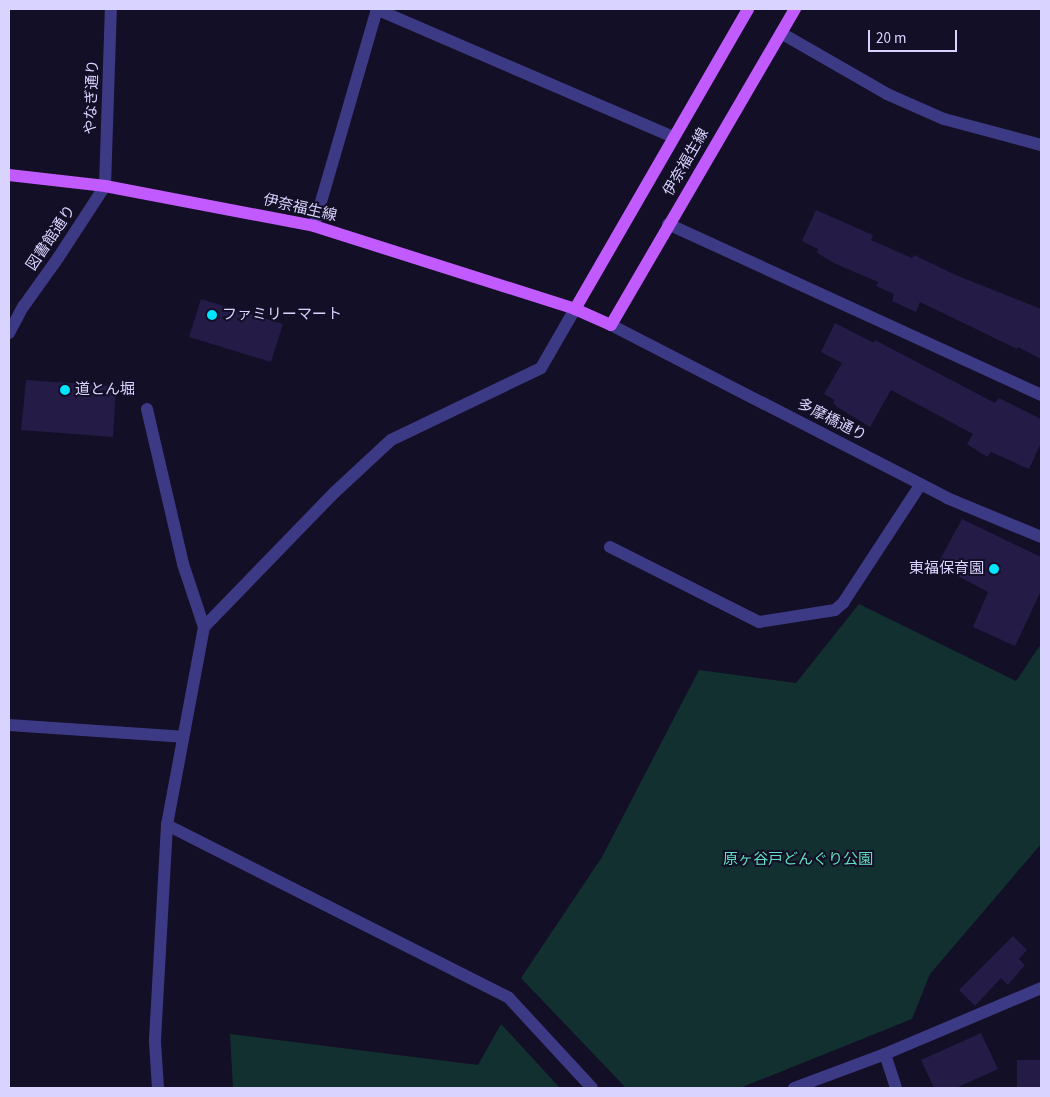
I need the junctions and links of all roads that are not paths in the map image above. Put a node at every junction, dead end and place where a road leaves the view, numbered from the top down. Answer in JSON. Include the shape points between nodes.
{"nodes":[{"id":1,"x":111,"y":9,"type":"edge"},
{"id":2,"x":376,"y":9,"type":"edge"},
{"id":3,"x":748,"y":9,"type":"edge"},
{"id":4,"x":795,"y":9,"type":"edge"},
{"id":5,"x":781,"y":33,"type":"junction"},
{"id":6,"x":673,"y":137,"type":"junction"},
{"id":7,"x":1041,"y":145,"type":"edge"},
{"id":8,"x":9,"y":175,"type":"edge"},
{"id":9,"x":105,"y":186,"type":"junction"},
{"id":10,"x":668,"y":224,"type":"junction"},
{"id":11,"x":314,"y":226,"type":"junction"},
{"id":12,"x":575,"y":309,"type":"junction"},
{"id":13,"x":611,"y":325,"type":"junction"},
{"id":14,"x":9,"y":333,"type":"edge"},
{"id":15,"x":1041,"y":395,"type":"edge"},
{"id":16,"x":148,"y":409,"type":"dead end"},
{"id":17,"x":921,"y":484,"type":"junction"},
{"id":18,"x":1041,"y":536,"type":"edge"},
{"id":19,"x":610,"y":547,"type":"dead end"},
{"id":20,"x":204,"y":627,"type":"junction"},
{"id":21,"x":9,"y":725,"type":"edge"},
{"id":22,"x":183,"y":737,"type":"junction"},
{"id":23,"x":167,"y":825,"type":"junction"},
{"id":24,"x":1041,"y":988,"type":"edge"},
{"id":25,"x":885,"y":1054,"type":"junction"},
{"id":26,"x":158,"y":1088,"type":"edge"},
{"id":27,"x":592,"y":1088,"type":"edge"},
{"id":28,"x":794,"y":1088,"type":"edge"},
{"id":29,"x":896,"y":1088,"type":"edge"}],
"edges":[{"from":1,"to":9,"type":"street","name":"やなぎ通り"},
{"from":2,"to":6,"type":"street"},
{"from":2,"to":11,"type":"street"},
{"from":3,"to":6,"type":"main road","name":"伊奈福生線"},
{"from":4,"to":5,"type":"main road","name":"伊奈福生線"},
{"from":5,"to":7,"type":"street","via":[[887,94],[944,119]]},
{"from":5,"to":10,"type":"main road","name":"伊奈福生線"},
{"from":6,"to":12,"type":"main road","name":"伊奈福生線"},
{"from":8,"to":9,"type":"main road","name":"伊奈福生線"},
{"from":9,"to":11,"type":"main road","name":"伊奈福生線"},
{"from":9,"to":14,"type":"street","name":"図書館通り"},
{"from":10,"to":13,"type":"main road","name":"伊奈福生線"},
{"from":10,"to":15,"type":"street"},
{"from":11,"to":12,"type":"main road","name":"伊奈福生線"},
{"from":12,"to":13,"type":"main road","name":"伊奈福生線"},
{"from":12,"to":20,"type":"street","via":[[540,368],[391,440],[335,492]]},
{"from":13,"to":17,"type":"street","name":"多摩橋通り"},
{"from":16,"to":20,"type":"street","via":[[183,564]]},
{"from":17,"to":18,"type":"street","name":"多摩橋通り","via":[[947,498]]},
{"from":17,"to":19,"type":"street","via":[[843,603],[835,610],[759,622]]},
{"from":20,"to":22,"type":"street"},
{"from":21,"to":22,"type":"street"},
{"from":22,"to":23,"type":"street"},
{"from":23,"to":26,"type":"street","via":[[155,1042]]},
{"from":23,"to":27,"type":"street","via":[[509,998]]},
{"from":24,"to":25,"type":"street"},
{"from":25,"to":28,"type":"street"},
{"from":25,"to":29,"type":"street"}]}
